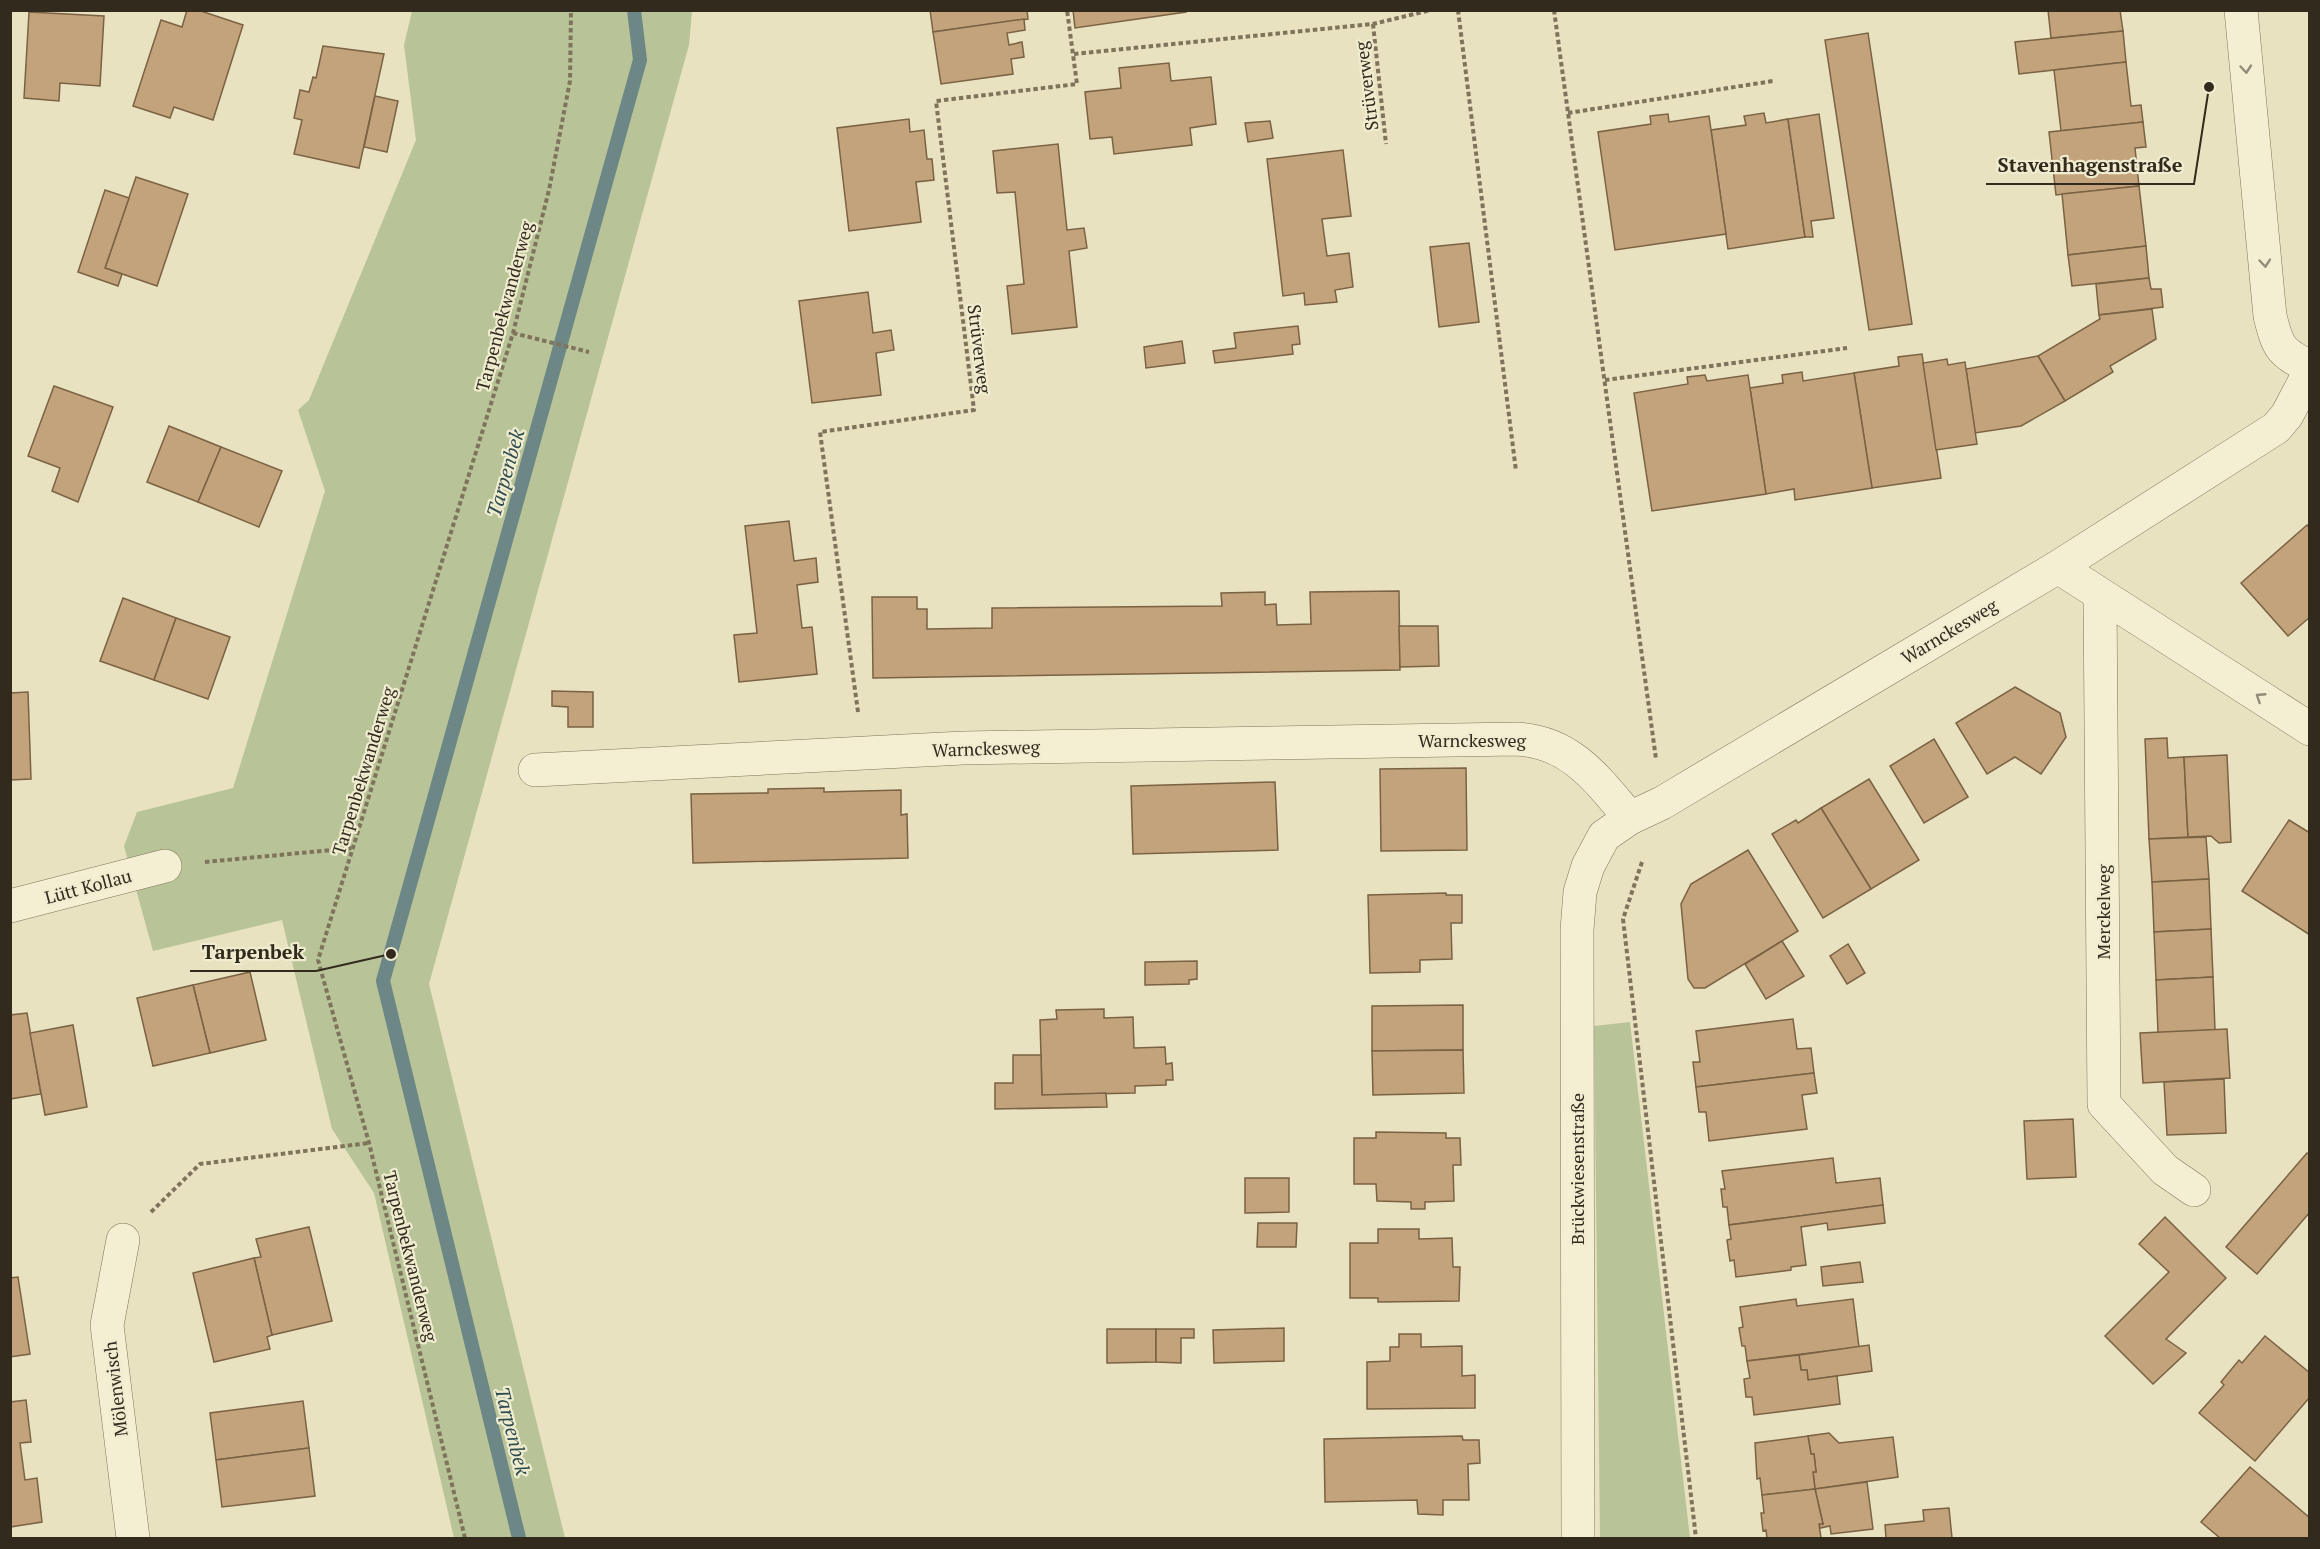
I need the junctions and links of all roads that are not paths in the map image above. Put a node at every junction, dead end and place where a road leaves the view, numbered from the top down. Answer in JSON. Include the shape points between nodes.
{"nodes":[{"id":1,"x":2241,"y":10,"type":"edge"},
{"id":2,"x":2310,"y":369,"type":"edge"},
{"id":3,"x":2058,"y":567,"type":"junction"},
{"id":4,"x":2100,"y":595,"type":"junction"},
{"id":5,"x":2310,"y":729,"type":"edge"},
{"id":6,"x":535,"y":770,"type":"dead end"},
{"id":7,"x":1630,"y":818,"type":"junction"},
{"id":8,"x":165,"y":866,"type":"road end"},
{"id":9,"x":10,"y":906,"type":"edge"},
{"id":10,"x":2194,"y":1190,"type":"dead end"},
{"id":11,"x":123,"y":1240,"type":"road end"},
{"id":12,"x":133,"y":1539,"type":"edge"},
{"id":13,"x":1578,"y":1539,"type":"edge"}],
"edges":[{"from":1,"to":2,"type":"street","one_way":true,"via":[[2270,316],[2276,339],[2288,355]]},
{"from":2,"to":3,"type":"street","name":"Warnckesweg","via":[[2287,415],[2276,428]]},
{"from":3,"to":4,"type":"street"},
{"from":3,"to":7,"type":"street","name":"Warnckesweg","via":[[1662,803]]},
{"from":5,"to":4,"type":"street","one_way":true},
{"from":4,"to":10,"type":"street","name":"Merckelweg","via":[[2104,1104],[2165,1170]]},
{"from":6,"to":7,"type":"street","name":"Warnckesweg","via":[[963,748],[1529,739],[1574,757]]},
{"from":7,"to":13,"type":"street","name":"Brückwiesenstraße","via":[[1604,836],[1588,866],[1580,892],[1576,930]]},
{"from":8,"to":9,"type":"street","name":"Lütt Kollau"},
{"from":11,"to":12,"type":"street","name":"Mölenwisch","via":[[107,1325]]}]}
